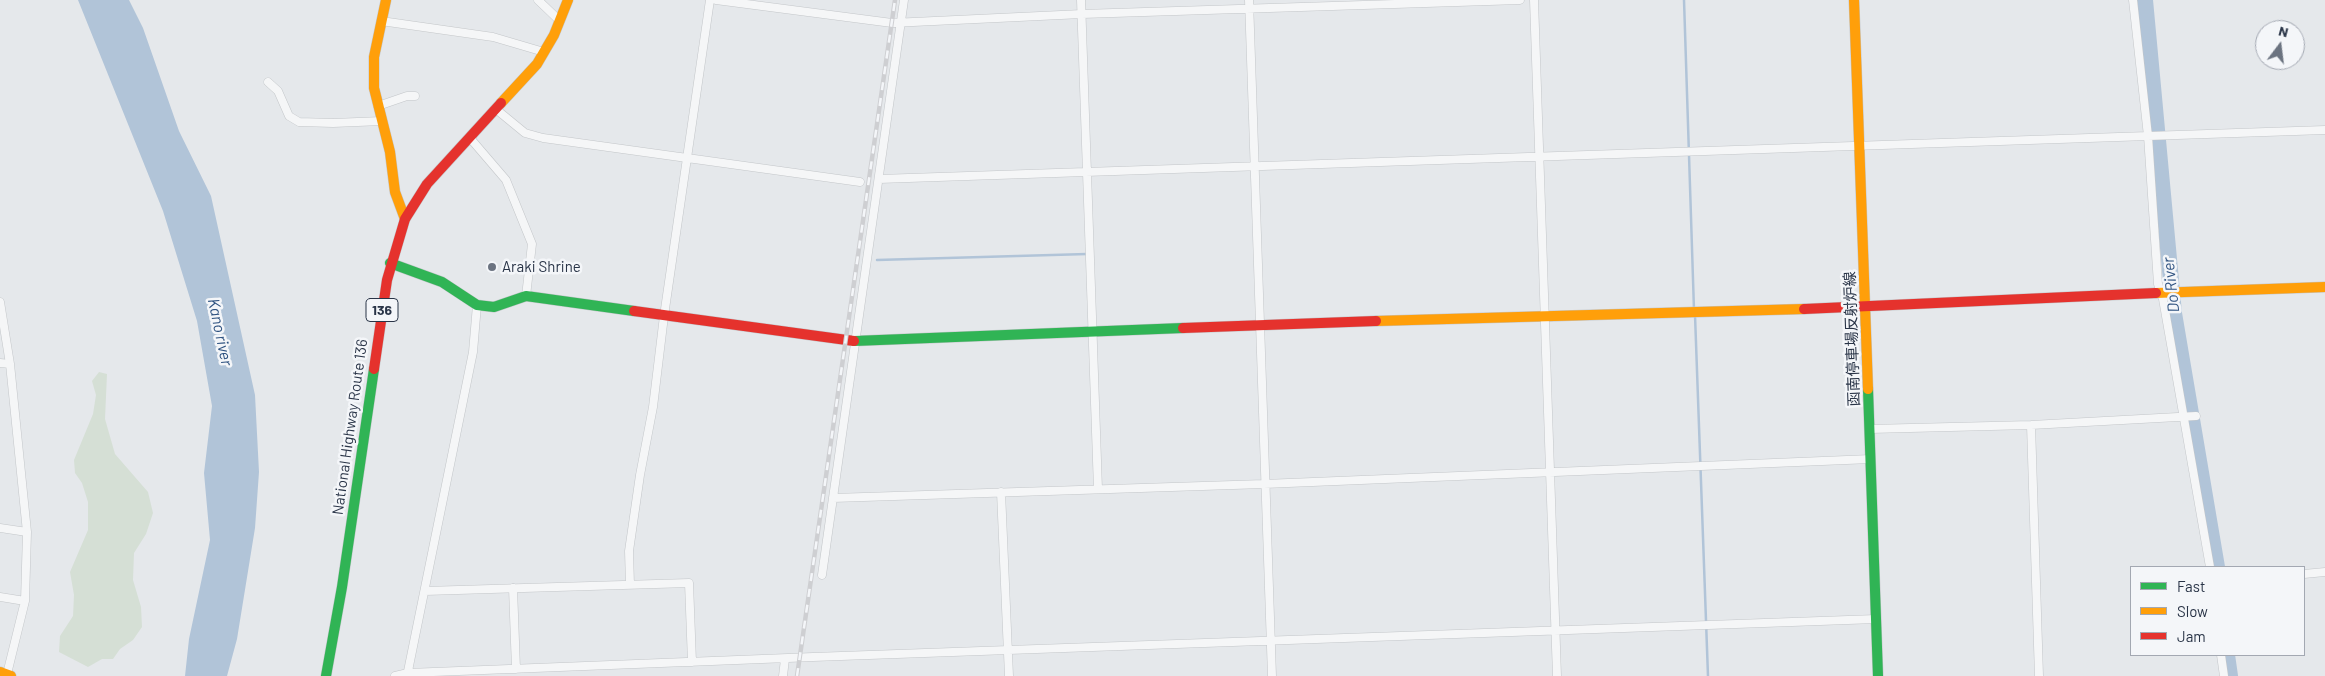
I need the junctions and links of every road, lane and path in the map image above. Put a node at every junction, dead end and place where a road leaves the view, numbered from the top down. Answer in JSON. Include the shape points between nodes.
{"nodes":[{"id":1,"x":386,"y":0,"type":"edge"},
{"id":2,"x":538,"y":0,"type":"edge"},
{"id":3,"x":568,"y":0,"type":"edge"},
{"id":4,"x":710,"y":0,"type":"edge"},
{"id":5,"x":716,"y":0,"type":"edge"},
{"id":6,"x":904,"y":0,"type":"edge"},
{"id":7,"x":1081,"y":0,"type":"edge"},
{"id":8,"x":1249,"y":0,"type":"edge"},
{"id":9,"x":1520,"y":0,"type":"edge"},
{"id":10,"x":1534,"y":0,"type":"edge"},
{"id":11,"x":1854,"y":0,"type":"edge"},
{"id":12,"x":2132,"y":0,"type":"edge"},
{"id":13,"x":1249,"y":10,"type":"junction"},
{"id":14,"x":1082,"y":14,"type":"junction"},
{"id":15,"x":381,"y":21,"type":"junction"},
{"id":16,"x":560,"y":21,"type":"junction"},
{"id":17,"x":900,"y":23,"type":"junction"},
{"id":18,"x":544,"y":52,"type":"junction"},
{"id":19,"x":268,"y":82,"type":"dead end"},
{"id":20,"x":415,"y":96,"type":"dead end"},
{"id":21,"x":378,"y":106,"type":"junction"},
{"id":22,"x":497,"y":110,"type":"junction"},
{"id":23,"x":382,"y":121,"type":"junction"},
{"id":24,"x":2325,"y":130,"type":"edge"},
{"id":25,"x":2148,"y":136,"type":"junction"},
{"id":26,"x":470,"y":138,"type":"junction"},
{"id":27,"x":1859,"y":147,"type":"junction"},
{"id":28,"x":687,"y":157,"type":"junction"},
{"id":29,"x":1539,"y":158,"type":"junction"},
{"id":30,"x":1254,"y":167,"type":"junction"},
{"id":31,"x":1088,"y":172,"type":"junction"},
{"id":32,"x":879,"y":179,"type":"junction"},
{"id":33,"x":860,"y":182,"type":"dead end"},
{"id":34,"x":405,"y":219,"type":"junction"},
{"id":35,"x":390,"y":263,"type":"junction"},
{"id":36,"x":2325,"y":287,"type":"edge"},
{"id":37,"x":2161,"y":293,"type":"junction"},
{"id":38,"x":526,"y":296,"type":"junction"},
{"id":39,"x":0,"y":302,"type":"edge"},
{"id":40,"x":476,"y":305,"type":"junction"},
{"id":41,"x":1866,"y":308,"type":"junction"},
{"id":42,"x":1545,"y":315,"type":"junction"},
{"id":43,"x":664,"y":316,"type":"junction"},
{"id":44,"x":1259,"y":326,"type":"junction"},
{"id":45,"x":1093,"y":332,"type":"junction"},
{"id":46,"x":856,"y":340,"type":"junction"},
{"id":47,"x":0,"y":363,"type":"edge"},
{"id":48,"x":10,"y":364,"type":"junction"},
{"id":49,"x":2196,"y":416,"type":"dead end"},
{"id":50,"x":2183,"y":418,"type":"junction"},
{"id":51,"x":2031,"y":425,"type":"junction"},
{"id":52,"x":1870,"y":429,"type":"junction"},
{"id":53,"x":1871,"y":460,"type":"junction"},
{"id":54,"x":1550,"y":472,"type":"junction"},
{"id":55,"x":1264,"y":484,"type":"junction"},
{"id":56,"x":1098,"y":489,"type":"junction"},
{"id":57,"x":1001,"y":492,"type":"junction"},
{"id":58,"x":833,"y":498,"type":"junction"},
{"id":59,"x":0,"y":528,"type":"edge"},
{"id":60,"x":27,"y":532,"type":"junction"},
{"id":61,"x":2210,"y":566,"type":"edge"},
{"id":62,"x":2325,"y":572,"type":"edge"},
{"id":63,"x":2305,"y":574,"type":"edge"},
{"id":64,"x":822,"y":575,"type":"dead end"},
{"id":65,"x":630,"y":585,"type":"junction"},
{"id":66,"x":513,"y":588,"type":"junction"},
{"id":67,"x":425,"y":591,"type":"junction"},
{"id":68,"x":0,"y":597,"type":"edge"},
{"id":69,"x":25,"y":601,"type":"junction"},
{"id":70,"x":1876,"y":619,"type":"junction"},
{"id":71,"x":1555,"y":630,"type":"junction"},
{"id":72,"x":1270,"y":641,"type":"junction"},
{"id":73,"x":1008,"y":650,"type":"junction"},
{"id":74,"x":2221,"y":656,"type":"edge"},
{"id":75,"x":785,"y":659,"type":"junction"},
{"id":76,"x":692,"y":662,"type":"junction"},
{"id":77,"x":516,"y":669,"type":"junction"},
{"id":78,"x":6,"y":674,"type":"edge"},
{"id":79,"x":407,"y":674,"type":"edge"},
{"id":80,"x":326,"y":676,"type":"edge"},
{"id":81,"x":395,"y":676,"type":"edge"},
{"id":82,"x":783,"y":676,"type":"edge"},
{"id":83,"x":1009,"y":676,"type":"edge"},
{"id":84,"x":1272,"y":676,"type":"edge"},
{"id":85,"x":1557,"y":676,"type":"edge"},
{"id":86,"x":1878,"y":676,"type":"edge"},
{"id":87,"x":2039,"y":676,"type":"edge"},
{"id":88,"x":2224,"y":676,"type":"edge"}],
"edges":[{"from":1,"to":15,"type":"main road"},
{"from":2,"to":16,"type":"street"},
{"from":3,"to":16,"type":"main road","name":"National Highway Route 136","number":"136"},
{"from":4,"to":28,"type":"street"},
{"from":5,"to":17,"type":"street"},
{"from":6,"to":17,"type":"street"},
{"from":7,"to":14,"type":"street"},
{"from":8,"to":13,"type":"street"},
{"from":9,"to":13,"type":"street"},
{"from":10,"to":29,"type":"street"},
{"from":11,"to":27,"type":"main road","name":"函南停車場反射炉線"},
{"from":12,"to":25,"type":"street"},
{"from":13,"to":14,"type":"street"},
{"from":13,"to":30,"type":"street"},
{"from":14,"to":17,"type":"street"},
{"from":14,"to":31,"type":"street"},
{"from":15,"to":18,"type":"street","via":[[493,37]]},
{"from":15,"to":21,"type":"main road","via":[[373,72]]},
{"from":16,"to":18,"type":"main road","name":"National Highway Route 136","number":"136"},
{"from":17,"to":32,"type":"street"},
{"from":18,"to":22,"type":"main road","name":"National Highway Route 136","number":"136"},
{"from":19,"to":23,"type":"street","via":[[278,92],[290,116],[298,122]]},
{"from":20,"to":21,"type":"street"},
{"from":21,"to":23,"type":"main road"},
{"from":22,"to":26,"type":"main road","name":"National Highway Route 136","number":"136"},
{"from":22,"to":28,"type":"street","via":[[520,130],[533,136]]},
{"from":23,"to":34,"type":"main road","via":[[395,192]]},
{"from":24,"to":25,"type":"street"},
{"from":25,"to":27,"type":"street"},
{"from":25,"to":37,"type":"street"},
{"from":26,"to":34,"type":"main road","name":"National Highway Route 136","number":"136","via":[[428,184]]},
{"from":26,"to":38,"type":"street","via":[[506,180],[532,244]]},
{"from":27,"to":29,"type":"street"},
{"from":27,"to":41,"type":"main road","name":"函南停車場反射炉線"},
{"from":28,"to":33,"type":"street"},
{"from":28,"to":43,"type":"street"},
{"from":29,"to":30,"type":"street"},
{"from":29,"to":42,"type":"street"},
{"from":30,"to":31,"type":"street"},
{"from":30,"to":44,"type":"street"},
{"from":31,"to":32,"type":"street"},
{"from":31,"to":45,"type":"street"},
{"from":32,"to":46,"type":"street"},
{"from":34,"to":35,"type":"main road","name":"National Highway Route 136","number":"136"},
{"from":35,"to":40,"type":"main road","via":[[442,282]]},
{"from":35,"to":80,"type":"main road","name":"National Highway Route 136","number":"136"},
{"from":36,"to":37,"type":"main road"},
{"from":37,"to":41,"type":"main road"},
{"from":37,"to":50,"type":"street"},
{"from":38,"to":40,"type":"main road","via":[[494,307]]},
{"from":38,"to":43,"type":"main road"},
{"from":39,"to":48,"type":"street"},
{"from":40,"to":67,"type":"street","via":[[473,352]]},
{"from":41,"to":42,"type":"main road"},
{"from":41,"to":52,"type":"main road","name":"函南停車場反射炉線"},
{"from":42,"to":44,"type":"main road"},
{"from":42,"to":54,"type":"street"},
{"from":43,"to":46,"type":"main road"},
{"from":43,"to":65,"type":"street","via":[[630,551]]},
{"from":44,"to":45,"type":"main road"},
{"from":44,"to":55,"type":"street"},
{"from":45,"to":46,"type":"main road"},
{"from":45,"to":56,"type":"street"},
{"from":46,"to":58,"type":"street"},
{"from":47,"to":48,"type":"street"},
{"from":48,"to":60,"type":"street"},
{"from":49,"to":50,"type":"street"},
{"from":50,"to":51,"type":"street"},
{"from":50,"to":61,"type":"street"},
{"from":51,"to":52,"type":"street"},
{"from":51,"to":87,"type":"street"},
{"from":52,"to":53,"type":"main road","name":"函南停車場反射炉線"},
{"from":53,"to":54,"type":"street"},
{"from":53,"to":70,"type":"main road","name":"函南停車場反射炉線"},
{"from":54,"to":55,"type":"street"},
{"from":54,"to":71,"type":"street"},
{"from":55,"to":56,"type":"street"},
{"from":55,"to":72,"type":"street"},
{"from":56,"to":57,"type":"street"},
{"from":57,"to":58,"type":"street"},
{"from":57,"to":73,"type":"street"},
{"from":58,"to":64,"type":"street"},
{"from":59,"to":60,"type":"street"},
{"from":60,"to":69,"type":"street"},
{"from":62,"to":63,"type":"street"},
{"from":65,"to":66,"type":"street"},
{"from":65,"to":76,"type":"street","via":[[689,583]]},
{"from":66,"to":67,"type":"street"},
{"from":66,"to":77,"type":"street"},
{"from":67,"to":79,"type":"street"},
{"from":68,"to":69,"type":"street"},
{"from":69,"to":78,"type":"street"},
{"from":70,"to":71,"type":"street"},
{"from":70,"to":86,"type":"main road","name":"函南停車場反射炉線"},
{"from":71,"to":72,"type":"street"},
{"from":71,"to":85,"type":"street"},
{"from":72,"to":73,"type":"street"},
{"from":72,"to":84,"type":"street"},
{"from":73,"to":75,"type":"street"},
{"from":73,"to":83,"type":"street"},
{"from":74,"to":88,"type":"street"},
{"from":75,"to":76,"type":"street"},
{"from":75,"to":82,"type":"street"},
{"from":76,"to":77,"type":"street"},
{"from":77,"to":79,"type":"street"},
{"from":79,"to":81,"type":"street"}]}
